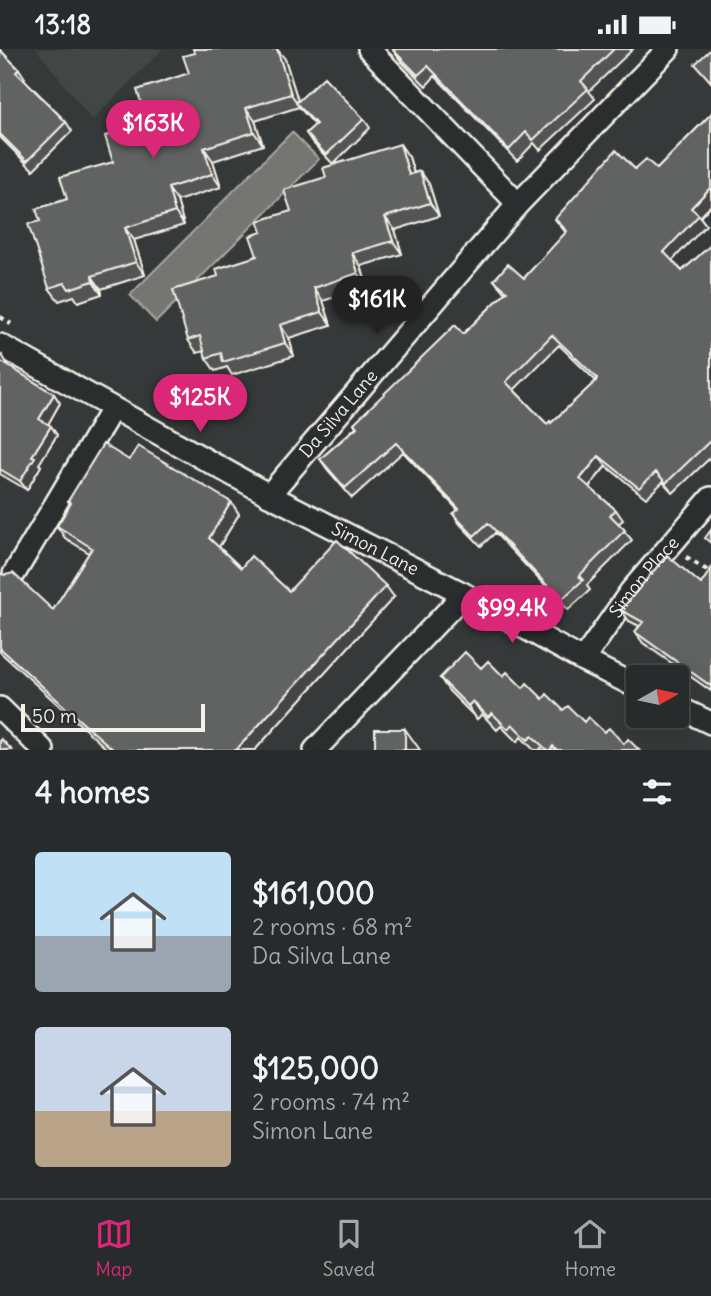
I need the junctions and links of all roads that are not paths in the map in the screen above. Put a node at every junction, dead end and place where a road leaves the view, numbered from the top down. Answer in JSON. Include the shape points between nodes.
{"nodes":[{"id":1,"x":369,"y":49,"type":"edge"},
{"id":2,"x":668,"y":49,"type":"edge"},
{"id":3,"x":518,"y":204,"type":"junction"},
{"id":4,"x":0,"y":345,"type":"edge"},
{"id":5,"x":112,"y":409,"type":"junction"},
{"id":6,"x":269,"y":495,"type":"junction"},
{"id":7,"x":711,"y":498,"type":"edge"},
{"id":8,"x":15,"y":574,"type":"edge"},
{"id":9,"x":462,"y":593,"type":"junction"},
{"id":10,"x":583,"y":660,"type":"junction"},
{"id":11,"x":626,"y":682,"type":"edge"},
{"id":12,"x":0,"y":708,"type":"edge"},
{"id":13,"x":690,"y":712,"type":"edge"},
{"id":14,"x":711,"y":723,"type":"edge"},
{"id":15,"x":43,"y":750,"type":"edge"},
{"id":16,"x":315,"y":750,"type":"edge"}],
"edges":[{"from":1,"to":3,"type":"street"},
{"from":2,"to":3,"type":"street","name":"Da Silva Lane"},
{"from":3,"to":6,"type":"street","name":"Da Silva Lane"},
{"from":4,"to":5,"type":"street","name":"Simon Lane"},
{"from":5,"to":6,"type":"street","name":"Simon Lane"},
{"from":5,"to":8,"type":"street"},
{"from":6,"to":9,"type":"street","name":"Simon Lane"},
{"from":7,"to":10,"type":"street","name":"Simon Place","via":[[631,591]]},
{"from":9,"to":10,"type":"street","name":"Simon Lane"},
{"from":9,"to":16,"type":"street"},
{"from":10,"to":11,"type":"street","name":"Simon Lane"},
{"from":12,"to":15,"type":"street"},
{"from":13,"to":14,"type":"street"}]}
